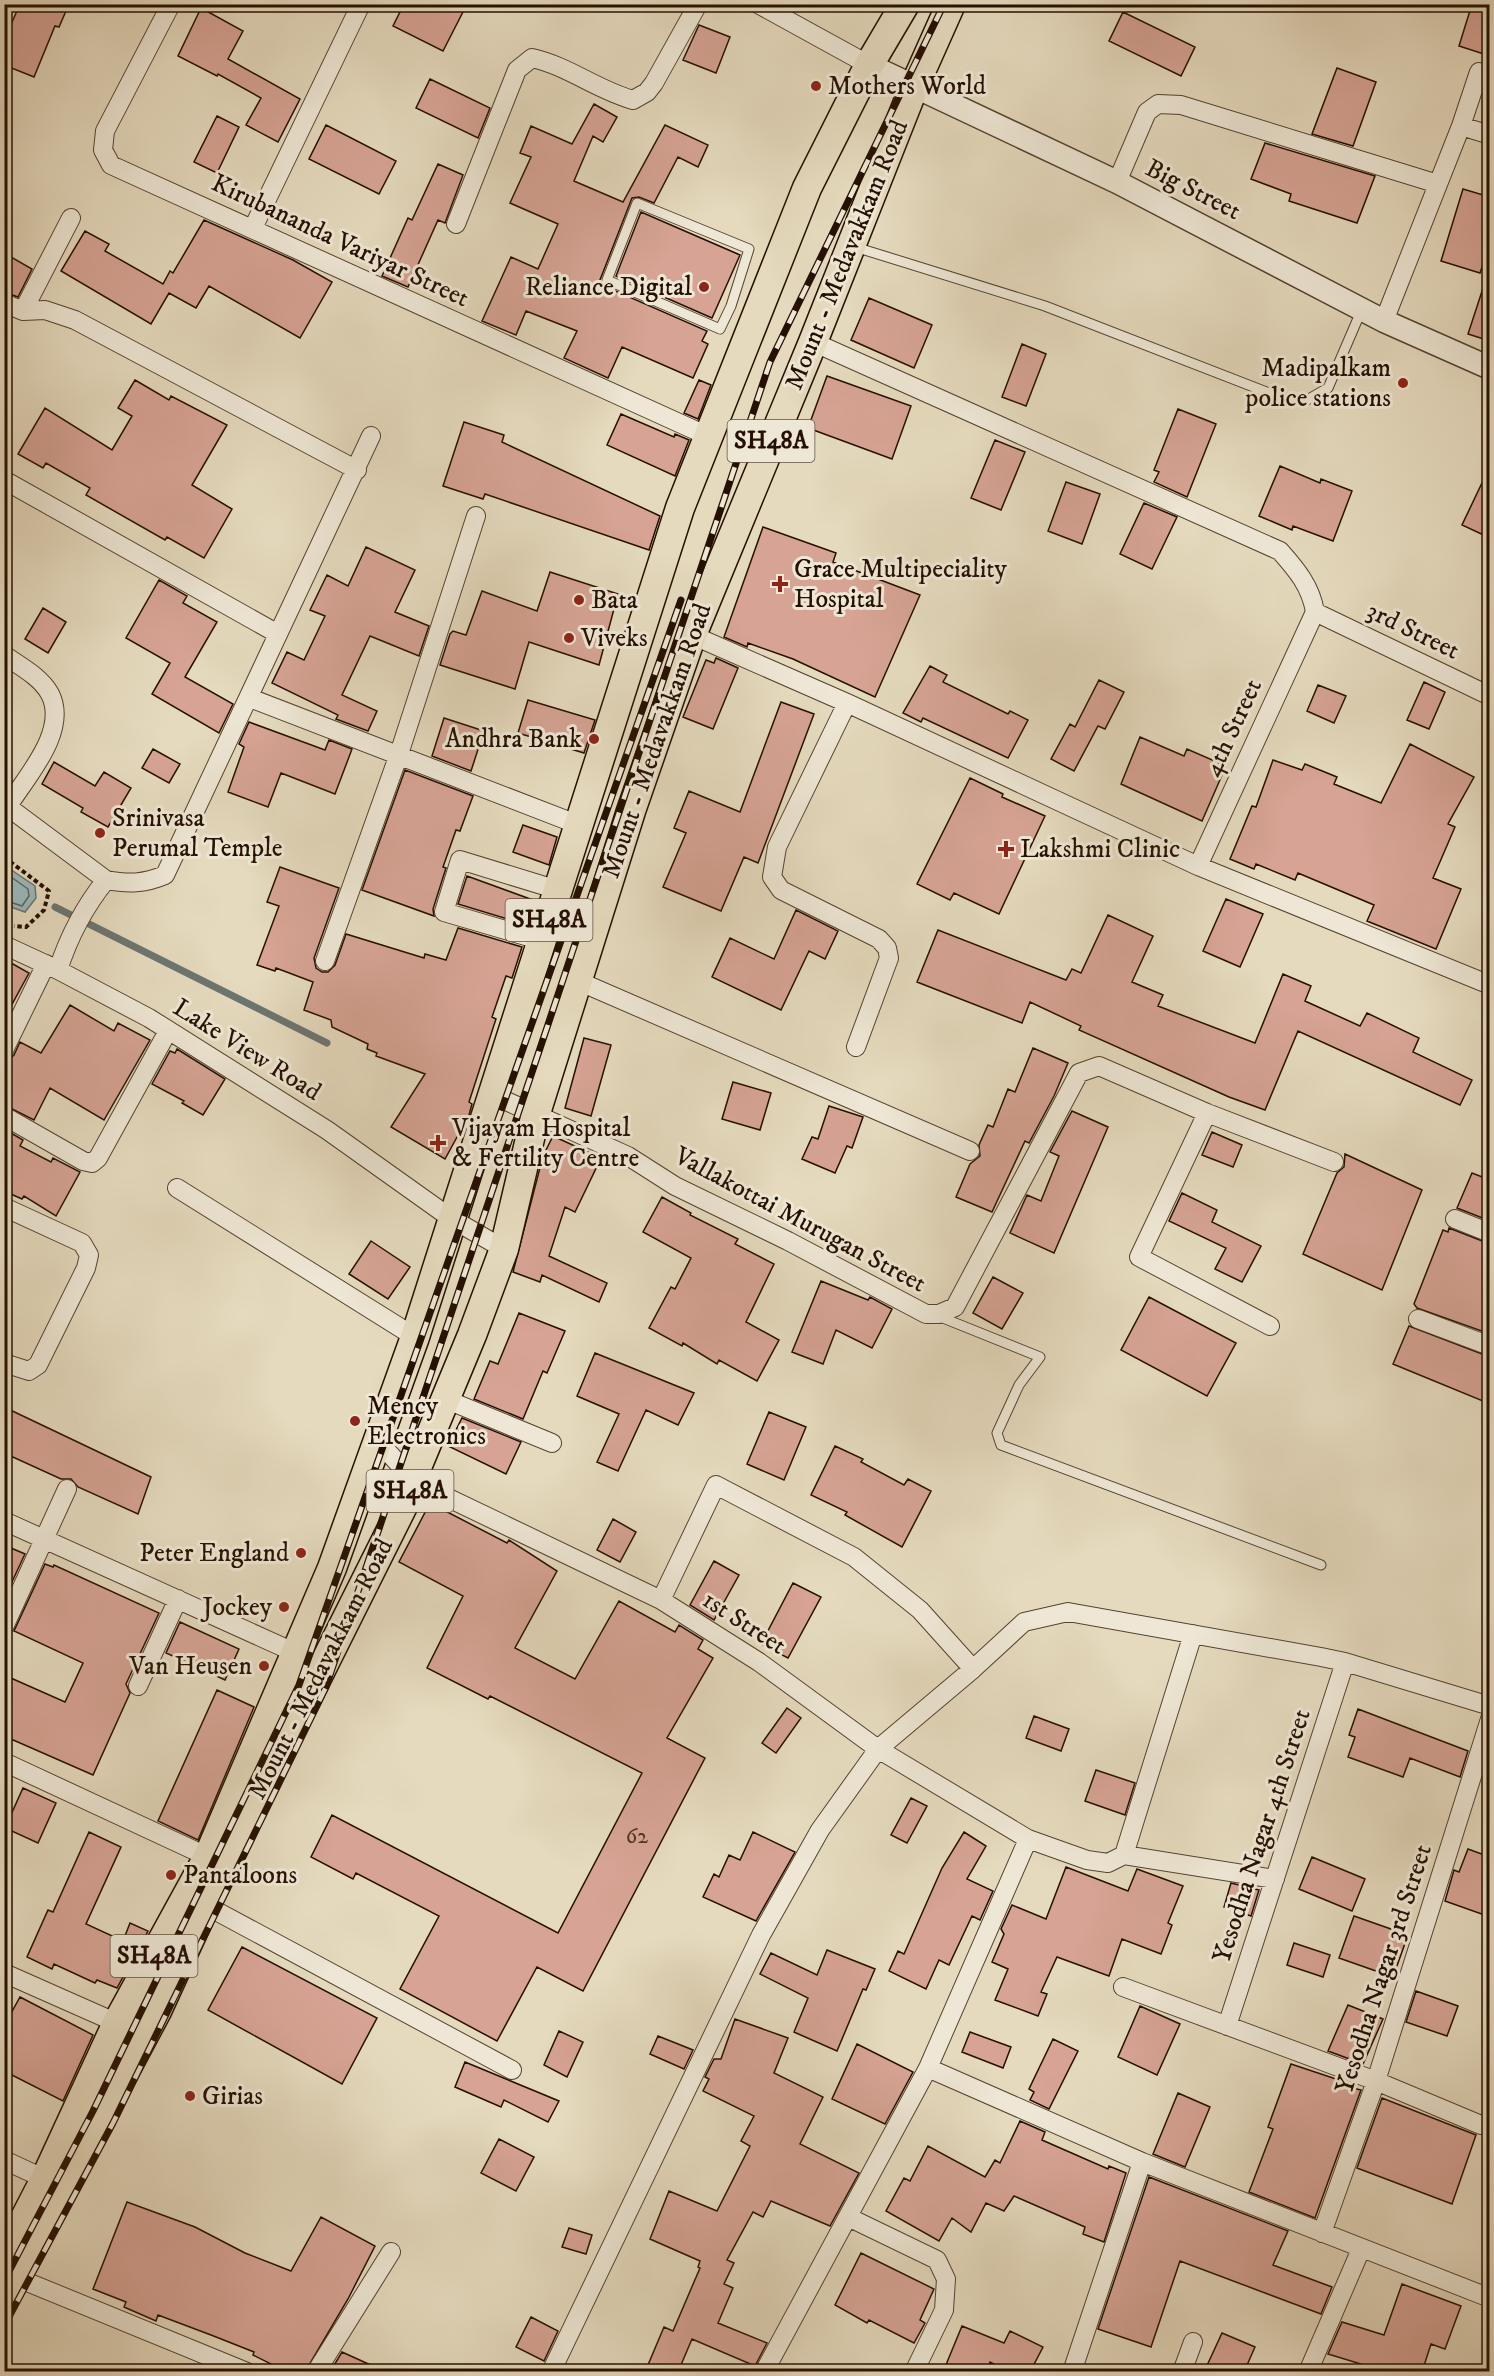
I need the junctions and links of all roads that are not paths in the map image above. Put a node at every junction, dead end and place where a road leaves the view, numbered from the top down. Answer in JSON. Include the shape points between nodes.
{"nodes":[{"id":1,"x":171,"y":4,"type":"edge"},
{"id":2,"x":361,"y":4,"type":"edge"},
{"id":3,"x":698,"y":4,"type":"edge"},
{"id":4,"x":758,"y":4,"type":"edge"},
{"id":5,"x":905,"y":4,"type":"edge"},
{"id":6,"x":951,"y":4,"type":"edge"},
{"id":7,"x":869,"y":65,"type":"junction"},
{"id":8,"x":1479,"y":72,"type":"dead end"},
{"id":9,"x":915,"y":87,"type":"junction"},
{"id":10,"x":1461,"y":126,"type":"junction"},
{"id":11,"x":1490,"y":135,"type":"edge"},
{"id":12,"x":1117,"y":182,"type":"junction"},
{"id":13,"x":1438,"y":184,"type":"junction"},
{"id":14,"x":70,"y":218,"type":"dead end"},
{"id":15,"x":456,"y":224,"type":"dead end"},
{"id":16,"x":254,"y":228,"type":"junction"},
{"id":17,"x":852,"y":246,"type":"junction"},
{"id":18,"x":4,"y":303,"type":"edge"},
{"id":19,"x":1362,"y":309,"type":"junction"},
{"id":20,"x":23,"y":311,"type":"junction"},
{"id":21,"x":744,"y":311,"type":"junction"},
{"id":22,"x":1384,"y":321,"type":"junction"},
{"id":23,"x":813,"y":342,"type":"junction"},
{"id":24,"x":1490,"y":368,"type":"edge"},
{"id":25,"x":371,"y":435,"type":"dead end"},
{"id":26,"x":710,"y":437,"type":"junction"},
{"id":27,"x":357,"y":470,"type":"junction"},
{"id":28,"x":4,"y":480,"type":"edge"},
{"id":29,"x":476,"y":516,"type":"dead end"},
{"id":30,"x":1315,"y":612,"type":"junction"},
{"id":31,"x":278,"y":634,"type":"junction"},
{"id":32,"x":692,"y":635,"type":"junction"},
{"id":33,"x":4,"y":655,"type":"edge"},
{"id":34,"x":1490,"y":696,"type":"edge"},
{"id":35,"x":250,"y":698,"type":"junction"},
{"id":36,"x":847,"y":703,"type":"junction"},
{"id":37,"x":399,"y":754,"type":"junction"},
{"id":38,"x":6,"y":805,"type":"edge"},
{"id":39,"x":579,"y":825,"type":"junction"},
{"id":40,"x":1198,"y":866,"type":"junction"},
{"id":41,"x":101,"y":887,"type":"junction"},
{"id":42,"x":558,"y":890,"type":"junction"},
{"id":43,"x":543,"y":941,"type":"junction"},
{"id":44,"x":4,"y":945,"type":"edge"},
{"id":45,"x":56,"y":962,"type":"junction"},
{"id":46,"x":325,"y":962,"type":"dead end"},
{"id":47,"x":578,"y":981,"type":"junction"},
{"id":48,"x":1490,"y":985,"type":"edge"},
{"id":49,"x":168,"y":1030,"type":"junction"},
{"id":50,"x":856,"y":1047,"type":"dead end"},
{"id":51,"x":4,"y":1050,"type":"edge"},
{"id":52,"x":493,"y":1095,"type":"junction"},
{"id":53,"x":536,"y":1113,"type":"junction"},
{"id":54,"x":1207,"y":1113,"type":"junction"},
{"id":55,"x":4,"y":1116,"type":"edge"},
{"id":56,"x":970,"y":1150,"type":"dead end"},
{"id":57,"x":1334,"y":1162,"type":"dead end"},
{"id":58,"x":177,"y":1188,"type":"dead end"},
{"id":59,"x":4,"y":1207,"type":"edge"},
{"id":60,"x":452,"y":1219,"type":"junction"},
{"id":61,"x":1455,"y":1219,"type":"dead end"},
{"id":62,"x":1490,"y":1233,"type":"edge"},
{"id":63,"x":504,"y":1249,"type":"junction"},
{"id":64,"x":933,"y":1314,"type":"junction"},
{"id":65,"x":1418,"y":1319,"type":"dead end"},
{"id":66,"x":1270,"y":1326,"type":"dead end"},
{"id":67,"x":416,"y":1337,"type":"junction"},
{"id":68,"x":1490,"y":1346,"type":"edge"},
{"id":69,"x":4,"y":1363,"type":"edge"},
{"id":70,"x":445,"y":1400,"type":"junction"},
{"id":71,"x":378,"y":1442,"type":"junction"},
{"id":72,"x":552,"y":1443,"type":"dead end"},
{"id":73,"x":415,"y":1482,"type":"junction"},
{"id":74,"x":67,"y":1489,"type":"dead end"},
{"id":75,"x":4,"y":1521,"type":"edge"},
{"id":76,"x":45,"y":1539,"type":"junction"},
{"id":77,"x":1321,"y":1565,"type":"dead end"},
{"id":78,"x":178,"y":1599,"type":"junction"},
{"id":79,"x":661,"y":1600,"type":"junction"},
{"id":80,"x":4,"y":1627,"type":"edge"},
{"id":81,"x":1193,"y":1634,"type":"junction"},
{"id":82,"x":296,"y":1653,"type":"junction"},
{"id":83,"x":1345,"y":1662,"type":"junction"},
{"id":84,"x":973,"y":1669,"type":"junction"},
{"id":85,"x":138,"y":1686,"type":"dead end"},
{"id":86,"x":1490,"y":1706,"type":"edge"},
{"id":87,"x":1490,"y":1719,"type":"edge"},
{"id":88,"x":878,"y":1749,"type":"junction"},
{"id":89,"x":4,"y":1762,"type":"edge"},
{"id":90,"x":1028,"y":1839,"type":"junction"},
{"id":91,"x":1124,"y":1856,"type":"junction"},
{"id":92,"x":216,"y":1860,"type":"junction"},
{"id":93,"x":1275,"y":1879,"type":"junction"},
{"id":94,"x":206,"y":1905,"type":"junction"},
{"id":95,"x":4,"y":1973,"type":"edge"},
{"id":96,"x":1123,"y":1987,"type":"dead end"},
{"id":97,"x":117,"y":2023,"type":"junction"},
{"id":98,"x":1227,"y":2026,"type":"junction"},
{"id":99,"x":928,"y":2068,"type":"junction"},
{"id":100,"x":512,"y":2070,"type":"dead end"},
{"id":101,"x":1376,"y":2081,"type":"junction"},
{"id":102,"x":1489,"y":2123,"type":"edge"},
{"id":103,"x":4,"y":2160,"type":"edge"},
{"id":104,"x":1142,"y":2162,"type":"junction"},
{"id":105,"x":45,"y":2179,"type":"junction"},
{"id":106,"x":848,"y":2217,"type":"junction"},
{"id":107,"x":1322,"y":2233,"type":"junction"},
{"id":108,"x":1362,"y":2249,"type":"junction"},
{"id":109,"x":390,"y":2252,"type":"dead end"},
{"id":110,"x":8,"y":2277,"type":"edge"},
{"id":111,"x":1490,"y":2298,"type":"edge"},
{"id":112,"x":1193,"y":2342,"type":"dead end"},
{"id":113,"x":247,"y":2372,"type":"edge"},
{"id":114,"x":316,"y":2372,"type":"edge"},
{"id":115,"x":551,"y":2372,"type":"edge"},
{"id":116,"x":764,"y":2372,"type":"edge"},
{"id":117,"x":914,"y":2372,"type":"edge"},
{"id":118,"x":1072,"y":2372,"type":"edge"},
{"id":119,"x":1182,"y":2372,"type":"edge"},
{"id":120,"x":1308,"y":2372,"type":"edge"}],
"edges":[{"from":1,"to":16,"type":"street","name":"Kirubananda Variyar Street","via":[[105,131],[103,150],[111,165]]},
{"from":2,"to":16,"type":"street"},
{"from":3,"to":15,"type":"street","via":[[654,83],[647,93],[633,100],[608,93],[548,62],[532,58],[517,70]]},
{"from":4,"to":7,"type":"street"},
{"from":5,"to":7,"type":"main road","name":"Mount - Medavakkam Road","number":"SH48A"},
{"from":6,"to":9,"type":"main road","name":"Mount - Medavakkam Road","number":"SH48A"},
{"from":7,"to":9,"type":"street","name":"Big Street"},
{"from":7,"to":21,"type":"main road","name":"Mount - Medavakkam Road","number":"SH48A"},
{"from":8,"to":10,"type":"street"},
{"from":9,"to":12,"type":"street","name":"Big Street"},
{"from":9,"to":17,"type":"main road","name":"Mount - Medavakkam Road","number":"SH48A"},
{"from":10,"to":11,"type":"street"},
{"from":10,"to":13,"type":"street"},
{"from":12,"to":13,"type":"street","via":[[1147,112],[1158,104],[1181,105]]},
{"from":12,"to":19,"type":"street","name":"Big Street"},
{"from":13,"to":22,"type":"street"},
{"from":14,"to":20,"type":"street"},
{"from":16,"to":26,"type":"street","name":"Kirubananda Variyar Street"},
{"from":17,"to":19,"type":"lane","via":[[1045,306],[1282,398],[1307,400],[1328,388]]},
{"from":17,"to":23,"type":"main road","name":"Mount - Medavakkam Road","number":"SH48A"},
{"from":18,"to":20,"type":"street"},
{"from":19,"to":22,"type":"street","name":"Big Street"},
{"from":20,"to":27,"type":"street","via":[[45,310],[75,320]]},
{"from":21,"to":21,"type":"lane","via":[[720,329],[607,280],[638,203],[749,249]]},
{"from":21,"to":26,"type":"main road","name":"Mount - Medavakkam Road","number":"SH48A"},
{"from":22,"to":24,"type":"street","name":"Big Street"},
{"from":23,"to":30,"type":"street","via":[[1280,551],[1312,594]]},
{"from":23,"to":32,"type":"main road","name":"Mount - Medavakkam Road","number":"SH48A"},
{"from":25,"to":27,"type":"street"},
{"from":26,"to":39,"type":"main road","name":"Mount - Medavakkam Road","number":"SH48A","via":[[680,508]]},
{"from":27,"to":31,"type":"street"},
{"from":28,"to":31,"type":"street"},
{"from":29,"to":37,"type":"street"},
{"from":30,"to":34,"type":"street","name":"3rd Street"},
{"from":30,"to":40,"type":"street","name":"4th Street"},
{"from":31,"to":35,"type":"street"},
{"from":32,"to":36,"type":"street"},
{"from":32,"to":47,"type":"main road","name":"Mount - Medavakkam Road","number":"SH48A"},
{"from":33,"to":38,"type":"street","via":[[39,681],[50,694],[55,710],[53,730]]},
{"from":35,"to":37,"type":"street"},
{"from":35,"to":41,"type":"street","via":[[165,875],[146,883]]},
{"from":36,"to":40,"type":"street"},
{"from":36,"to":50,"type":"street","via":[[777,848],[772,877],[781,890],[879,939],[887,948],[889,958]]},
{"from":37,"to":39,"type":"street"},
{"from":37,"to":46,"type":"street"},
{"from":38,"to":41,"type":"street"},
{"from":39,"to":42,"type":"main road","name":"Mount - Medavakkam Road","number":"SH48A"},
{"from":40,"to":48,"type":"street"},
{"from":41,"to":45,"type":"street"},
{"from":42,"to":43,"type":"main road","name":"Mount - Medavakkam Road","number":"SH48A"},
{"from":42,"to":43,"type":"street","via":[[460,860],[444,912]]},
{"from":43,"to":52,"type":"main road","name":"Mount - Medavakkam Road","number":"SH48A"},
{"from":44,"to":45,"type":"street","name":"Lake View Road"},
{"from":45,"to":49,"type":"street","name":"Lake View Road"},
{"from":45,"to":51,"type":"street"},
{"from":47,"to":53,"type":"main road","name":"Mount - Medavakkam Road","number":"SH48A"},
{"from":47,"to":56,"type":"street"},
{"from":49,"to":55,"type":"street","via":[[92,1163]]},
{"from":49,"to":60,"type":"street","name":"Lake View Road","via":[[327,1130]]},
{"from":52,"to":53,"type":"street","name":"Vallakottai Murugan Street"},
{"from":52,"to":60,"type":"main road","name":"Mount - Medavakkam Road","number":"SH48A"},
{"from":53,"to":63,"type":"main road","name":"Mount - Medavakkam Road","number":"SH48A"},
{"from":53,"to":64,"type":"street","name":"Vallakottai Murugan Street","via":[[628,1156],[675,1186],[926,1314]]},
{"from":54,"to":57,"type":"street","name":"Vallakottai Murugan Street"},
{"from":54,"to":64,"type":"street","name":"Vallakottai Murugan Street","via":[[1099,1066],[1079,1073],[955,1307]]},
{"from":54,"to":66,"type":"street","via":[[1139,1257]]},
{"from":58,"to":67,"type":"street"},
{"from":59,"to":69,"type":"street","via":[[82,1243],[89,1255],[38,1365],[29,1371]]},
{"from":60,"to":63,"type":"street","name":"Lake View Road"},
{"from":60,"to":67,"type":"main road","name":"Mount - Medavakkam Road","number":"SH48A"},
{"from":61,"to":62,"type":"street"},
{"from":63,"to":70,"type":"main road","name":"Mount - Medavakkam Road","number":"SH48A"},
{"from":64,"to":77,"type":"lane","via":[[1040,1357],[1019,1385],[997,1433],[1001,1445]]},
{"from":65,"to":68,"type":"street"},
{"from":67,"to":71,"type":"main road","name":"Mount - Medavakkam Road","number":"SH48A"},
{"from":70,"to":72,"type":"street"},
{"from":70,"to":73,"type":"main road","name":"Mount - Medavakkam Road","number":"SH48A","via":[[418,1465]]},
{"from":71,"to":73,"type":"street"},
{"from":71,"to":82,"type":"main road","name":"Mount - Medavakkam Road","number":"SH48A"},
{"from":73,"to":79,"type":"street","name":"1st Street"},
{"from":73,"to":92,"type":"main road","name":"Mount - Medavakkam Road","number":"SH48A"},
{"from":74,"to":76,"type":"street"},
{"from":75,"to":76,"type":"street"},
{"from":76,"to":78,"type":"street"},
{"from":76,"to":80,"type":"street"},
{"from":78,"to":82,"type":"street"},
{"from":78,"to":85,"type":"street"},
{"from":79,"to":84,"type":"street","via":[[716,1485],[854,1557],[920,1610]]},
{"from":79,"to":88,"type":"street","name":"1st Street","via":[[759,1662]]},
{"from":81,"to":83,"type":"street"},
{"from":81,"to":84,"type":"street","via":[[1068,1612],[1024,1622]]},
{"from":81,"to":91,"type":"street"},
{"from":82,"to":92,"type":"main road","name":"Mount - Medavakkam Road","number":"SH48A"},
{"from":83,"to":86,"type":"street"},
{"from":83,"to":93,"type":"street","name":"Yesodha Nagar 4th Street"},
{"from":84,"to":88,"type":"street"},
{"from":87,"to":101,"type":"street","name":"Yesodha Nagar 3rd Street"},
{"from":88,"to":90,"type":"street","name":"1st Street"},
{"from":88,"to":115,"type":"street","via":[[820,1830],[761,1935]]},
{"from":89,"to":92,"type":"street"},
{"from":90,"to":91,"type":"street","name":"1st Street","via":[[1087,1860],[1108,1863]]},
{"from":90,"to":99,"type":"street"},
{"from":91,"to":93,"type":"street","name":"1st Street"},
{"from":92,"to":94,"type":"main road","name":"Mount - Medavakkam Road","number":"SH48A"},
{"from":92,"to":97,"type":"main road","name":"Mount - Medavakkam Road","number":"SH48A"},
{"from":93,"to":98,"type":"street","name":"Yesodha Nagar 4th Street"},
{"from":94,"to":100,"type":"street"},
{"from":94,"to":110,"type":"main road","name":"Mount - Medavakkam Road","number":"SH48A","via":[[157,2011],[65,2189]]},
{"from":95,"to":97,"type":"street"},
{"from":96,"to":98,"type":"street"},
{"from":97,"to":105,"type":"main road","name":"Mount - Medavakkam Road","number":"SH48A"},
{"from":98,"to":101,"type":"street"},
{"from":99,"to":104,"type":"street"},
{"from":99,"to":106,"type":"street"},
{"from":101,"to":102,"type":"street","via":[[1481,2125]]},
{"from":101,"to":107,"type":"street","name":"Yesodha Nagar 3rd Street"},
{"from":103,"to":105,"type":"street"},
{"from":104,"to":107,"type":"street"},
{"from":104,"to":118,"type":"street"},
{"from":105,"to":110,"type":"main road","name":"Mount - Medavakkam Road","number":"SH48A"},
{"from":106,"to":116,"type":"street"},
{"from":106,"to":117,"type":"street","via":[[937,2260],[946,2279],[944,2310]]},
{"from":107,"to":108,"type":"street"},
{"from":108,"to":111,"type":"street"},
{"from":108,"to":120,"type":"street"},
{"from":109,"to":114,"type":"street"},
{"from":110,"to":113,"type":"street"},
{"from":112,"to":119,"type":"street"}]}
